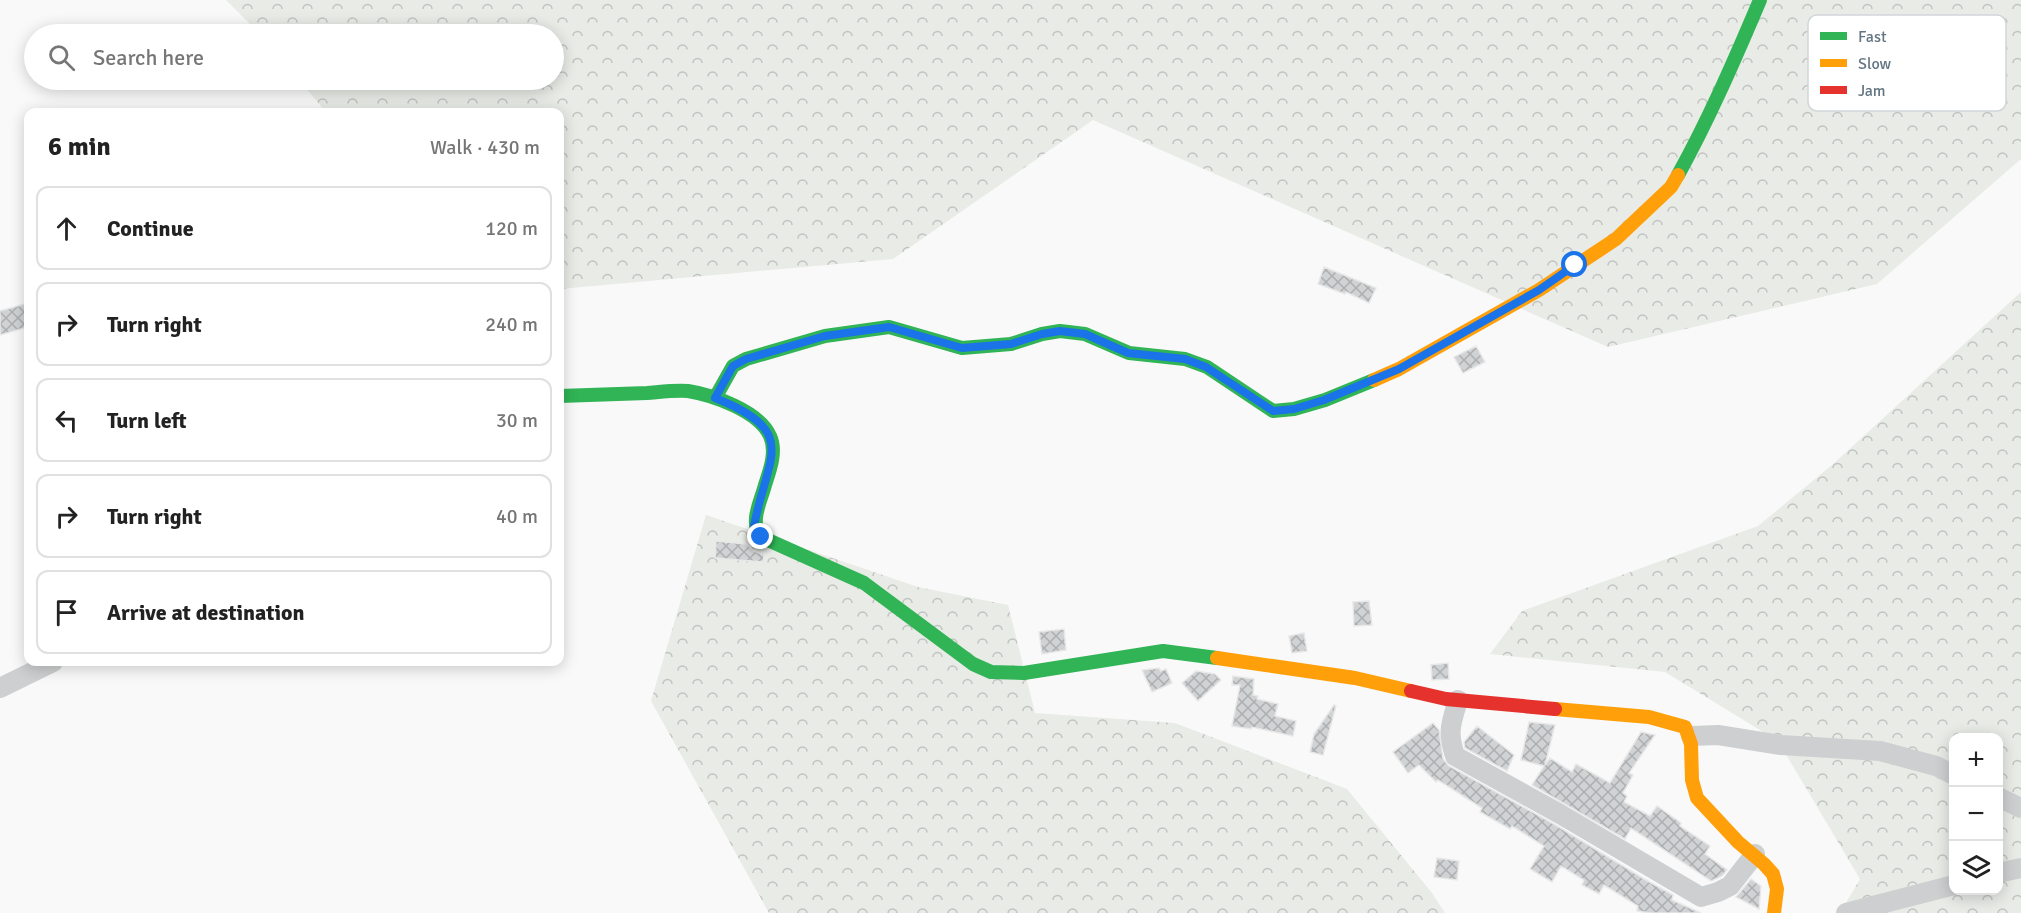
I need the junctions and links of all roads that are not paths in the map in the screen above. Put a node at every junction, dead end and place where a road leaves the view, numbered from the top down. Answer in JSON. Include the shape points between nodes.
{"nodes":[{"id":1,"x":1760,"y":0,"type":"edge"},
{"id":2,"x":564,"y":396,"type":"edge"},
{"id":3,"x":715,"y":398,"type":"junction"},
{"id":4,"x":45,"y":666,"type":"edge"},
{"id":5,"x":0,"y":688,"type":"edge"},
{"id":6,"x":1458,"y":700,"type":"junction"},
{"id":7,"x":1691,"y":736,"type":"junction"},
{"id":8,"x":1949,"y":773,"type":"edge"},
{"id":9,"x":2003,"y":799,"type":"edge"},
{"id":10,"x":2021,"y":808,"type":"edge"},
{"id":11,"x":1755,"y":854,"type":"junction"},
{"id":12,"x":2021,"y":868,"type":"edge"},
{"id":13,"x":2003,"y":872,"type":"edge"},
{"id":14,"x":1949,"y":886,"type":"edge"},
{"id":15,"x":1774,"y":913,"type":"edge"},
{"id":16,"x":1846,"y":913,"type":"edge"}],
"edges":[{"from":1,"to":3,"type":"street","via":[[1671,187],[1616,239],[1539,290],[1439,347],[1399,369],[1324,400],[1273,411],[1206,367],[1185,359],[1128,353],[1085,334],[1060,331],[1011,344],[962,348],[889,327],[825,336],[746,359],[733,366]]},
{"from":2,"to":3,"type":"street","via":[[686,391]]},
{"from":3,"to":6,"type":"street","via":[[752,415],[772,441],[772,458],[754,526],[761,537],[864,583],[973,664],[991,672],[1024,673],[1163,651],[1354,678]]},
{"from":4,"to":5,"type":"street"},
{"from":6,"to":7,"type":"street","via":[[1649,717],[1685,727]]},
{"from":6,"to":11,"type":"street","via":[[1450,729],[1455,756],[1701,897],[1730,886]]},
{"from":7,"to":8,"type":"street","via":[[1718,735],[1880,751]]},
{"from":7,"to":11,"type":"street","via":[[1691,776],[1697,798]]},
{"from":9,"to":10,"type":"street"},
{"from":11,"to":15,"type":"street","via":[[1777,883]]},
{"from":12,"to":13,"type":"street"},
{"from":14,"to":16,"type":"street"}]}
